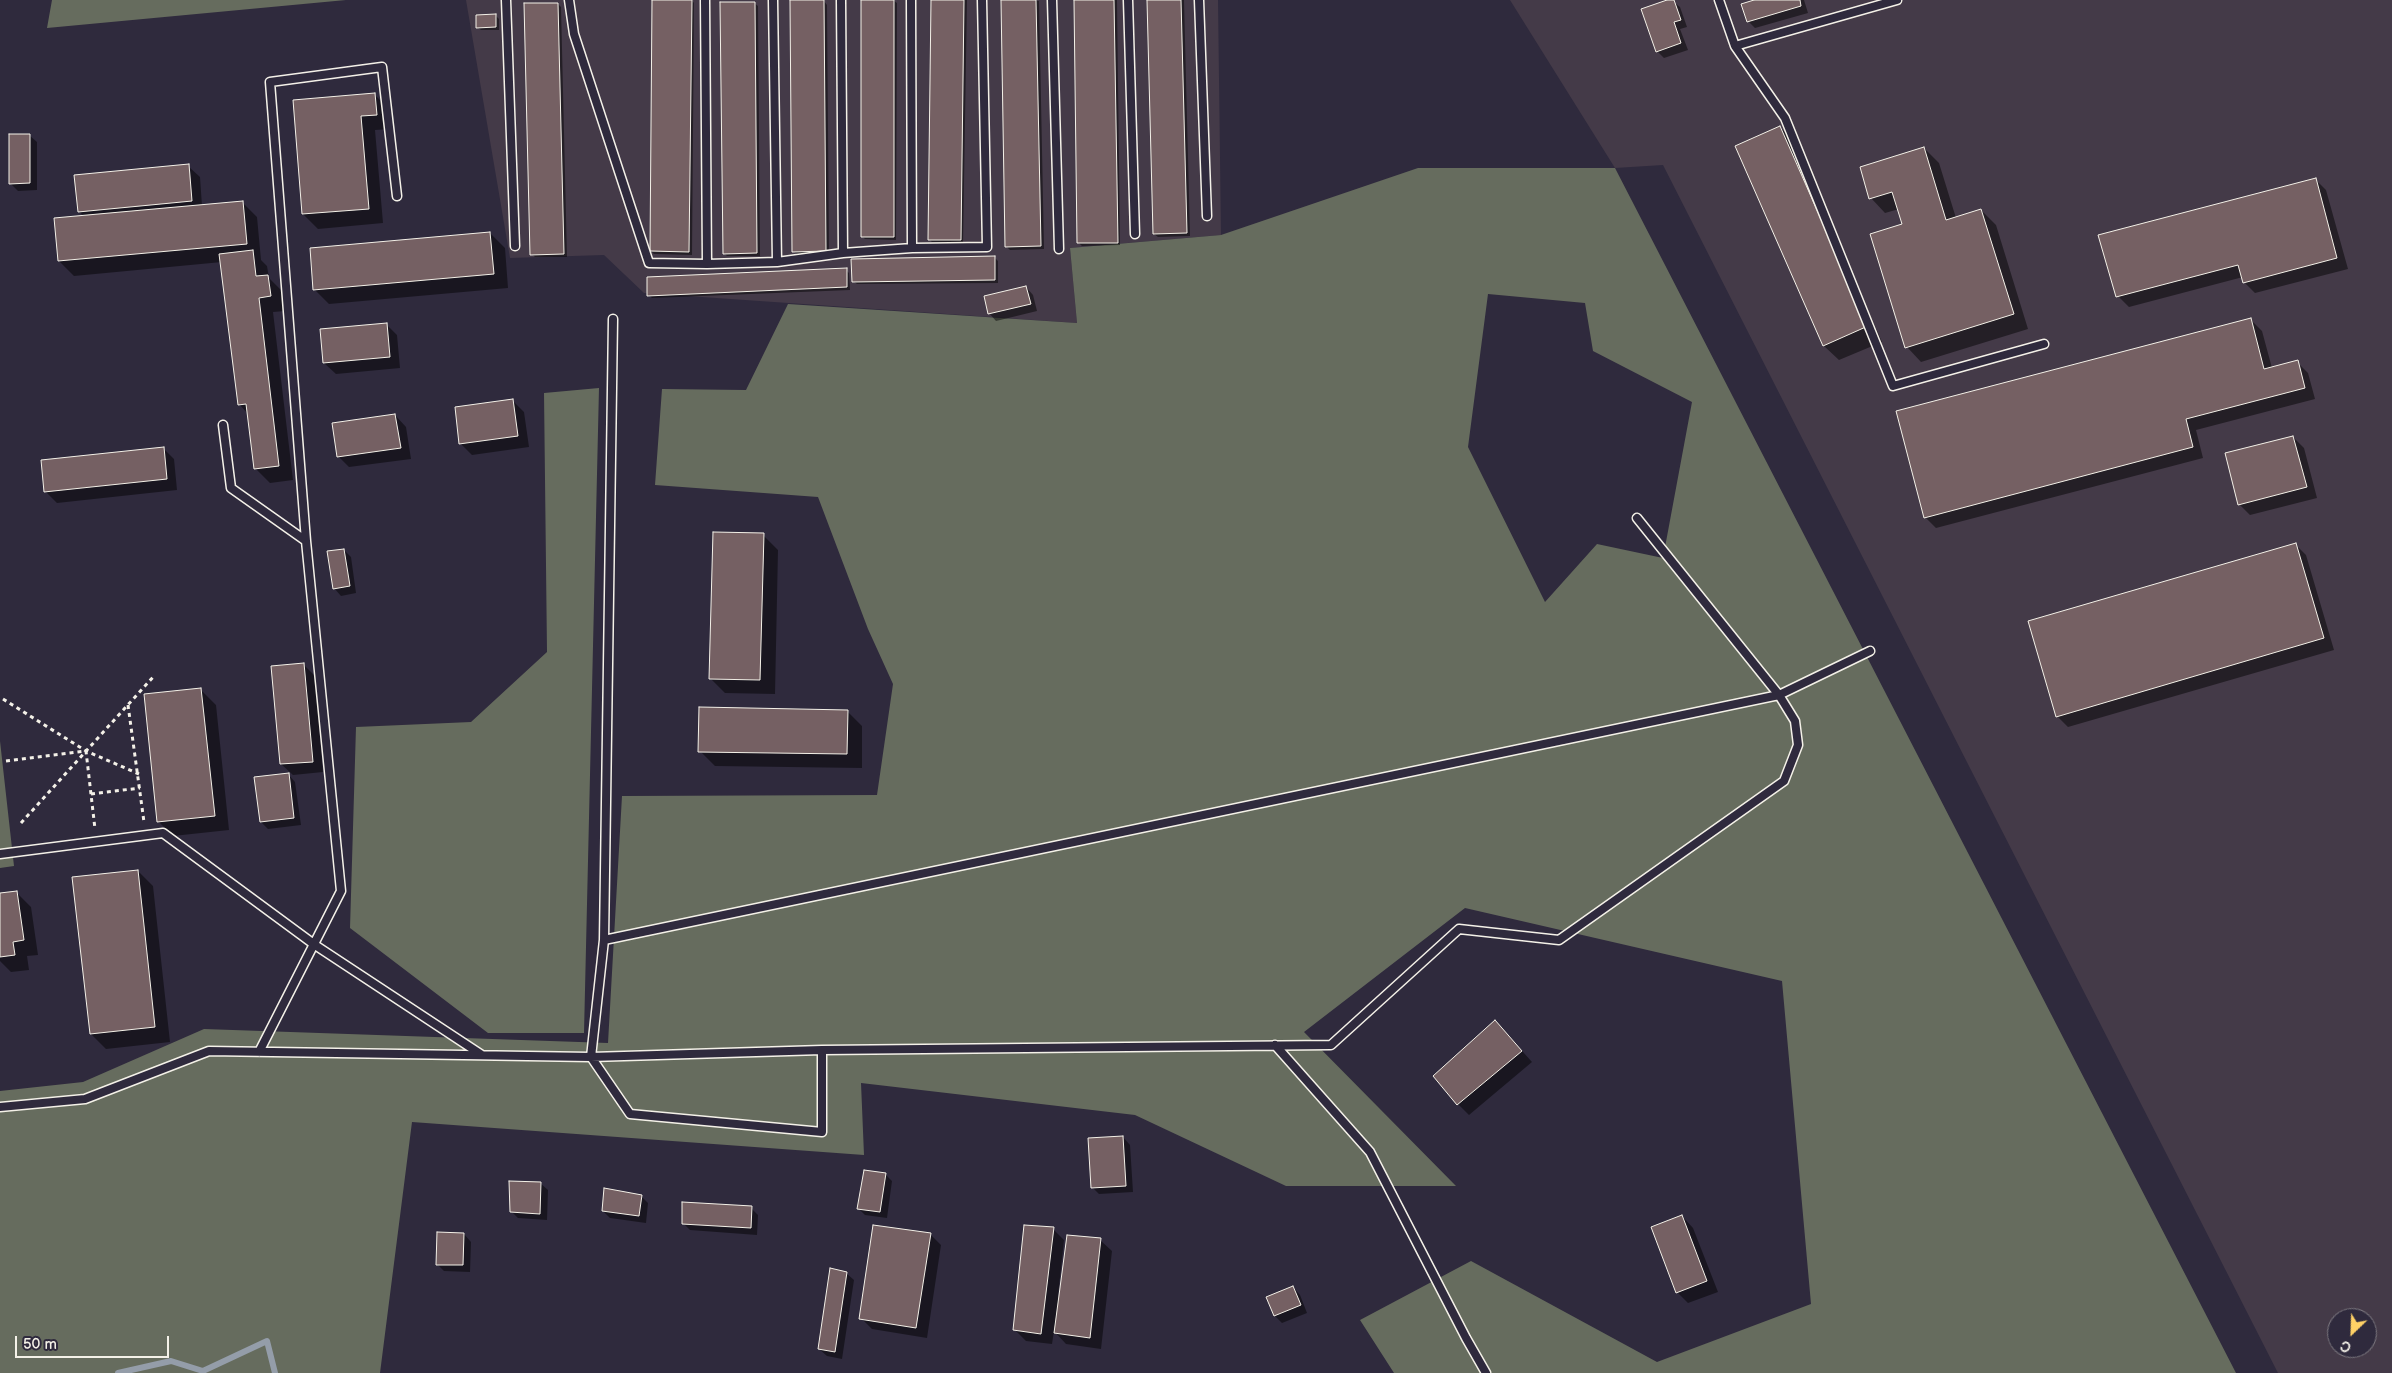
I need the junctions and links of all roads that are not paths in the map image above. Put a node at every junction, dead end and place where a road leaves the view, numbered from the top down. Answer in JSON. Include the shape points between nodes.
{"nodes":[{"id":1,"x":506,"y":0,"type":"edge"},
{"id":2,"x":569,"y":0,"type":"edge"},
{"id":3,"x":705,"y":0,"type":"edge"},
{"id":4,"x":773,"y":0,"type":"edge"},
{"id":5,"x":841,"y":0,"type":"edge"},
{"id":6,"x":911,"y":0,"type":"edge"},
{"id":7,"x":982,"y":0,"type":"edge"},
{"id":8,"x":1052,"y":0,"type":"edge"},
{"id":9,"x":1128,"y":0,"type":"edge"},
{"id":10,"x":1199,"y":0,"type":"edge"},
{"id":11,"x":1719,"y":0,"type":"edge"},
{"id":12,"x":1897,"y":0,"type":"edge"},
{"id":13,"x":1735,"y":46,"type":"junction"},
{"id":14,"x":397,"y":196,"type":"dead end"},
{"id":15,"x":1206,"y":216,"type":"dead end"},
{"id":16,"x":1135,"y":234,"type":"dead end"},
{"id":17,"x":515,"y":246,"type":"dead end"},
{"id":18,"x":912,"y":248,"type":"junction"},
{"id":19,"x":1059,"y":249,"type":"dead end"},
{"id":20,"x":843,"y":253,"type":"junction"},
{"id":21,"x":777,"y":262,"type":"junction"},
{"id":22,"x":707,"y":264,"type":"junction"},
{"id":23,"x":613,"y":319,"type":"dead end"},
{"id":24,"x":2044,"y":344,"type":"dead end"},
{"id":25,"x":223,"y":425,"type":"dead end"},
{"id":26,"x":1637,"y":518,"type":"dead end"},
{"id":27,"x":306,"y":541,"type":"junction"},
{"id":28,"x":1870,"y":651,"type":"dead end"},
{"id":29,"x":1779,"y":695,"type":"junction"},
{"id":30,"x":0,"y":854,"type":"edge"},
{"id":31,"x":604,"y":940,"type":"junction"},
{"id":32,"x":315,"y":945,"type":"junction"},
{"id":33,"x":1276,"y":1045,"type":"junction"},
{"id":34,"x":822,"y":1050,"type":"junction"},
{"id":35,"x":259,"y":1052,"type":"junction"},
{"id":36,"x":482,"y":1055,"type":"junction"},
{"id":37,"x":592,"y":1057,"type":"junction"},
{"id":38,"x":0,"y":1107,"type":"edge"},
{"id":39,"x":1486,"y":1373,"type":"edge"}],
"edges":[{"from":1,"to":17,"type":"lane"},
{"from":2,"to":22,"type":"lane","via":[[574,34],[649,263]]},
{"from":3,"to":22,"type":"lane"},
{"from":4,"to":21,"type":"lane"},
{"from":5,"to":20,"type":"lane"},
{"from":6,"to":18,"type":"lane"},
{"from":7,"to":18,"type":"lane","via":[[987,247]]},
{"from":8,"to":19,"type":"lane"},
{"from":9,"to":16,"type":"lane"},
{"from":10,"to":15,"type":"lane"},
{"from":11,"to":13,"type":"lane"},
{"from":12,"to":13,"type":"lane"},
{"from":13,"to":24,"type":"lane","via":[[1785,118],[1893,386]]},
{"from":14,"to":27,"type":"lane","via":[[382,67],[270,82]]},
{"from":18,"to":20,"type":"lane"},
{"from":20,"to":21,"type":"lane"},
{"from":21,"to":22,"type":"lane"},
{"from":23,"to":31,"type":"lane"},
{"from":25,"to":27,"type":"lane","via":[[231,488]]},
{"from":26,"to":29,"type":"lane"},
{"from":27,"to":32,"type":"lane","via":[[341,891]]},
{"from":28,"to":29,"type":"lane"},
{"from":29,"to":31,"type":"lane"},
{"from":29,"to":33,"type":"lane","via":[[1795,721],[1798,745],[1784,781],[1559,940],[1459,929],[1331,1045]]},
{"from":30,"to":32,"type":"lane","via":[[163,833]]},
{"from":31,"to":37,"type":"lane"},
{"from":32,"to":35,"type":"lane"},
{"from":32,"to":36,"type":"lane"},
{"from":33,"to":34,"type":"lane"},
{"from":33,"to":39,"type":"lane","via":[[1370,1152]]},
{"from":34,"to":37,"type":"lane"},
{"from":34,"to":37,"type":"lane","via":[[822,1132],[630,1114]]},
{"from":35,"to":36,"type":"lane"},
{"from":35,"to":38,"type":"lane","via":[[209,1051],[85,1099]]},
{"from":36,"to":37,"type":"lane"}]}
